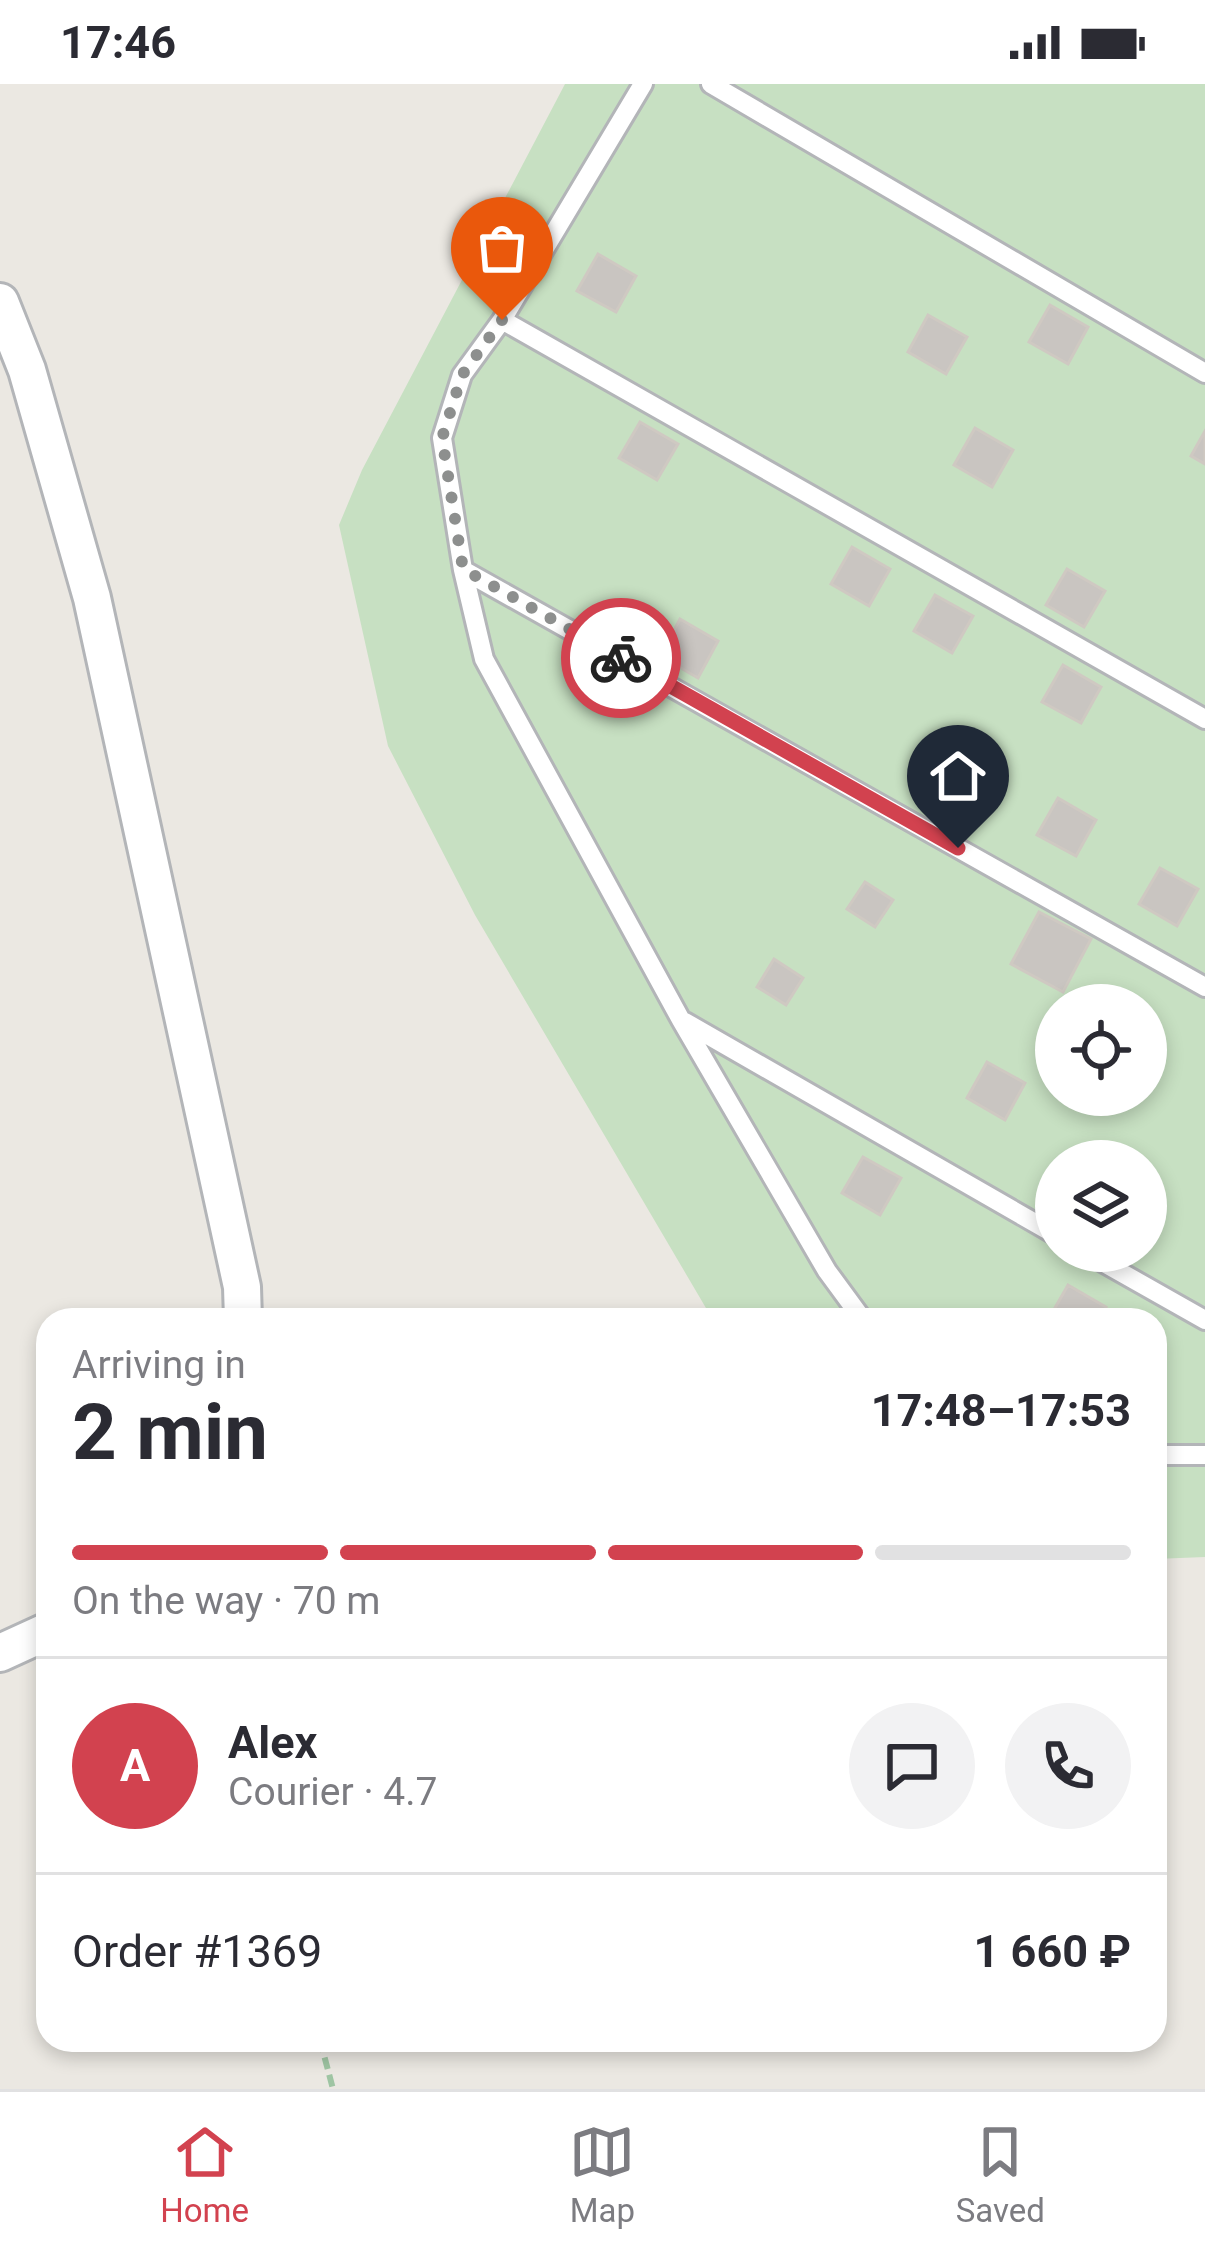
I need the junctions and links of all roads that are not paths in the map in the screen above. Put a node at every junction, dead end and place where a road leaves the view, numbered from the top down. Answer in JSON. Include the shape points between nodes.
{"nodes":[{"id":1,"x":643,"y":84,"type":"edge"},
{"id":2,"x":711,"y":84,"type":"edge"},
{"id":3,"x":0,"y":302,"type":"edge"},
{"id":4,"x":502,"y":320,"type":"junction"},
{"id":5,"x":1205,"y":373,"type":"edge"},
{"id":6,"x":463,"y":569,"type":"junction"},
{"id":7,"x":1205,"y":719,"type":"edge"},
{"id":8,"x":1205,"y":987,"type":"edge"},
{"id":9,"x":681,"y":1020,"type":"junction"},
{"id":10,"x":1035,"y":1223,"type":"edge"},
{"id":11,"x":1120,"y":1272,"type":"edge"},
{"id":12,"x":242,"y":1308,"type":"edge"},
{"id":13,"x":854,"y":1308,"type":"edge"},
{"id":14,"x":1205,"y":1320,"type":"edge"},
{"id":15,"x":1167,"y":1455,"type":"edge"},
{"id":16,"x":1205,"y":1455,"type":"edge"},
{"id":17,"x":36,"y":1636,"type":"edge"},
{"id":18,"x":0,"y":1653,"type":"edge"}],
"edges":[{"from":1,"to":4,"type":"lane"},
{"from":2,"to":5,"type":"lane"},
{"from":3,"to":12,"type":"street","via":[[92,598]]},
{"from":4,"to":6,"type":"lane","via":[[462,375],[442,438]]},
{"from":4,"to":7,"type":"lane"},
{"from":6,"to":8,"type":"lane"},
{"from":6,"to":9,"type":"lane","via":[[484,659]]},
{"from":9,"to":10,"type":"lane"},
{"from":9,"to":13,"type":"lane"},
{"from":11,"to":14,"type":"lane"},
{"from":15,"to":16,"type":"lane"},
{"from":17,"to":18,"type":"street"}]}
